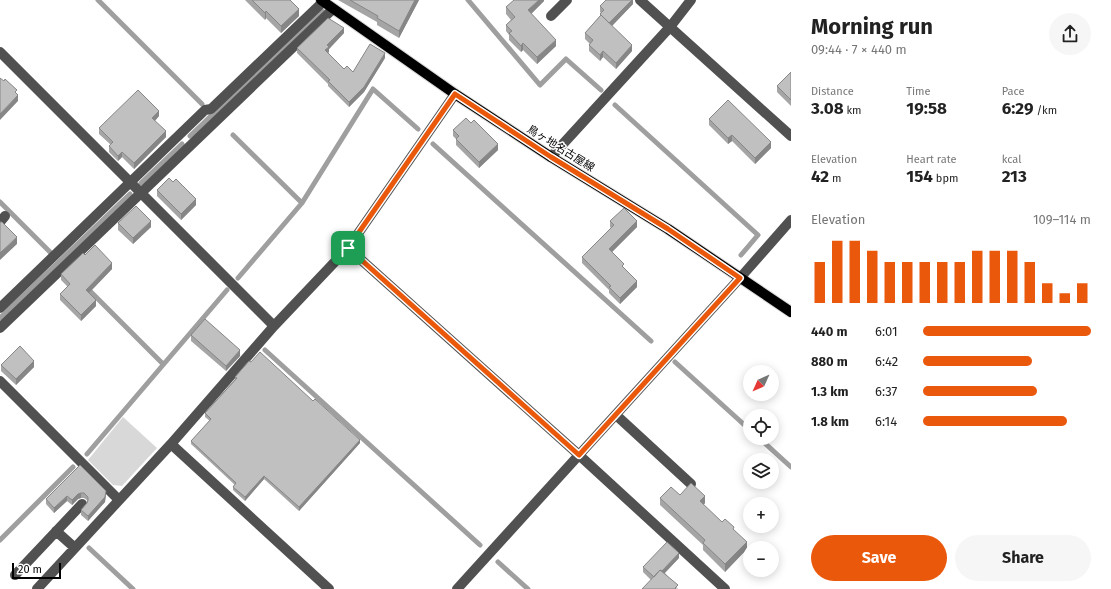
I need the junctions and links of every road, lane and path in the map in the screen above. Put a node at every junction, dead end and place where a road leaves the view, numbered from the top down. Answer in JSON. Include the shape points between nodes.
{"nodes":[{"id":1,"x":567,"y":0,"type":"edge"},
{"id":2,"x":640,"y":0,"type":"edge"},
{"id":3,"x":691,"y":0,"type":"edge"},
{"id":4,"x":323,"y":1,"type":"edge"},
{"id":5,"x":333,"y":9,"type":"junction"},
{"id":6,"x":551,"y":16,"type":"dead end"},
{"id":7,"x":670,"y":27,"type":"junction"},
{"id":8,"x":0,"y":52,"type":"edge"},
{"id":9,"x":455,"y":94,"type":"junction"},
{"id":10,"x":791,"y":136,"type":"edge"},
{"id":11,"x":551,"y":157,"type":"junction"},
{"id":12,"x":130,"y":183,"type":"junction"},
{"id":13,"x":141,"y":193,"type":"junction"},
{"id":14,"x":791,"y":220,"type":"edge"},
{"id":15,"x":348,"y":248,"type":"junction"},
{"id":16,"x":740,"y":278,"type":"junction"},
{"id":17,"x":0,"y":308,"type":"edge"},
{"id":18,"x":791,"y":312,"type":"edge"},
{"id":19,"x":274,"y":326,"type":"junction"},
{"id":20,"x":0,"y":328,"type":"edge"},
{"id":21,"x":0,"y":381,"type":"edge"},
{"id":22,"x":616,"y":415,"type":"junction"},
{"id":23,"x":170,"y":444,"type":"junction"},
{"id":24,"x":579,"y":455,"type":"junction"},
{"id":25,"x":691,"y":484,"type":"edge"},
{"id":26,"x":119,"y":500,"type":"junction"},
{"id":27,"x":82,"y":504,"type":"dead end"},
{"id":28,"x":56,"y":531,"type":"junction"},
{"id":29,"x":75,"y":548,"type":"junction"},
{"id":30,"x":15,"y":575,"type":"dead end"},
{"id":31,"x":37,"y":589,"type":"edge"},
{"id":32,"x":329,"y":589,"type":"edge"},
{"id":33,"x":457,"y":589,"type":"edge"},
{"id":34,"x":725,"y":589,"type":"edge"}],
"edges":[{"from":1,"to":6,"type":"street"},
{"from":2,"to":7,"type":"street"},
{"from":3,"to":7,"type":"street"},
{"from":4,"to":5,"type":"main road","name":"鳥ヶ地名古屋線"},
{"from":4,"to":12,"type":"street"},
{"from":5,"to":9,"type":"main road","name":"鳥ヶ地名古屋線"},
{"from":5,"to":13,"type":"street"},
{"from":7,"to":10,"type":"street"},
{"from":7,"to":11,"type":"street"},
{"from":8,"to":12,"type":"street"},
{"from":9,"to":11,"type":"main road","name":"鳥ヶ地名古屋線"},
{"from":9,"to":15,"type":"street"},
{"from":11,"to":16,"type":"main road","name":"鳥ヶ地名古屋線","via":[[668,229]]},
{"from":12,"to":13,"type":"street"},
{"from":12,"to":17,"type":"street"},
{"from":13,"to":19,"type":"street"},
{"from":13,"to":20,"type":"street"},
{"from":14,"to":16,"type":"street"},
{"from":15,"to":19,"type":"street"},
{"from":15,"to":24,"type":"street"},
{"from":16,"to":18,"type":"main road","name":"鳥ヶ地名古屋線"},
{"from":16,"to":22,"type":"street"},
{"from":19,"to":23,"type":"street"},
{"from":21,"to":26,"type":"street"},
{"from":22,"to":24,"type":"street"},
{"from":22,"to":25,"type":"street"},
{"from":23,"to":26,"type":"street"},
{"from":23,"to":32,"type":"street"},
{"from":24,"to":33,"type":"street"},
{"from":24,"to":34,"type":"street"},
{"from":26,"to":29,"type":"street"},
{"from":27,"to":28,"type":"street"},
{"from":28,"to":29,"type":"street"},
{"from":28,"to":30,"type":"street"},
{"from":29,"to":31,"type":"street"}]}
